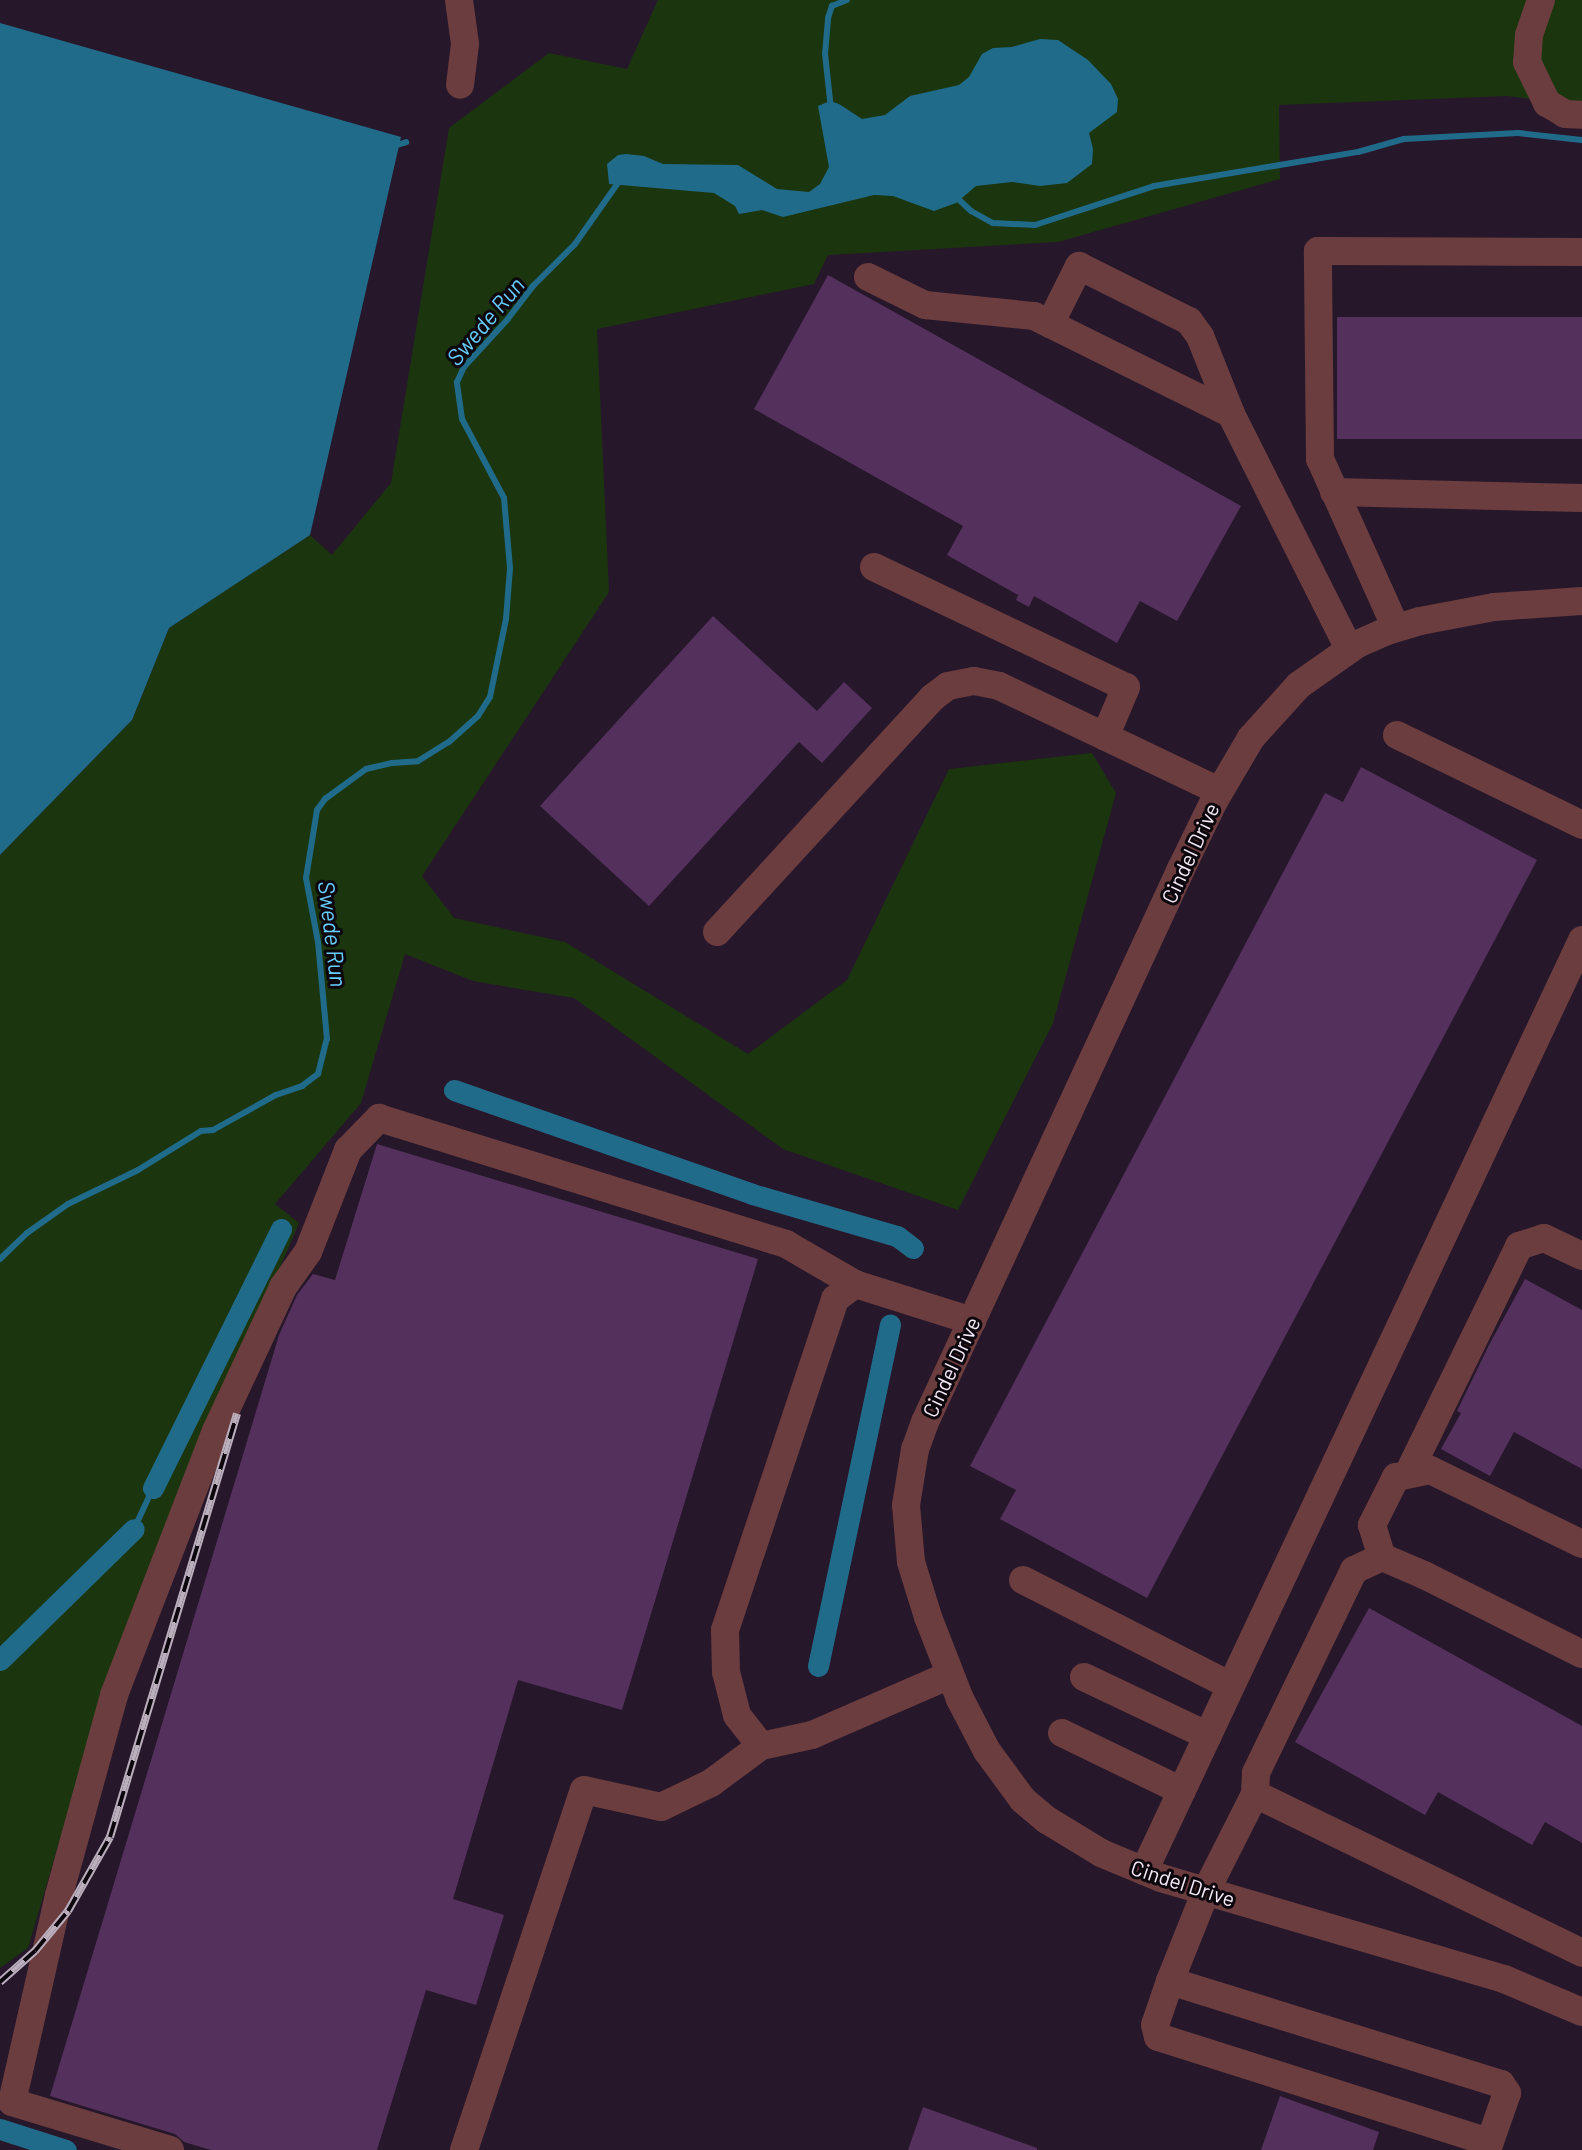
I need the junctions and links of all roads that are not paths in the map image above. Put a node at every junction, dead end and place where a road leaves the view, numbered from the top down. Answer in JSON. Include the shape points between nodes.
{"nodes":[{"id":1,"x":459,"y":0,"type":"edge"},
{"id":2,"x":1541,"y":0,"type":"edge"},
{"id":3,"x":460,"y":85,"type":"dead end"},
{"id":4,"x":1582,"y":116,"type":"edge"},
{"id":5,"x":1582,"y":252,"type":"edge"},
{"id":6,"x":868,"y":277,"type":"dead end"},
{"id":7,"x":1050,"y":324,"type":"junction"},
{"id":8,"x":1231,"y":414,"type":"junction"},
{"id":9,"x":1334,"y":492,"type":"junction"},
{"id":10,"x":1582,"y":498,"type":"edge"},
{"id":11,"x":874,"y":567,"type":"dead end"},
{"id":12,"x":1582,"y":601,"type":"edge"},
{"id":13,"x":1396,"y":628,"type":"junction"},
{"id":14,"x":1349,"y":649,"type":"junction"},
{"id":15,"x":1397,"y":735,"type":"dead end"},
{"id":16,"x":1105,"y":737,"type":"junction"},
{"id":17,"x":1219,"y":791,"type":"junction"},
{"id":18,"x":1582,"y":825,"type":"edge"},
{"id":19,"x":717,"y":932,"type":"dead end"},
{"id":20,"x":1582,"y":940,"type":"edge"},
{"id":21,"x":1582,"y":1256,"type":"edge"},
{"id":22,"x":855,"y":1283,"type":"junction"},
{"id":23,"x":972,"y":1321,"type":"junction"},
{"id":24,"x":1409,"y":1474,"type":"junction"},
{"id":25,"x":1582,"y":1544,"type":"edge"},
{"id":26,"x":1382,"y":1557,"type":"junction"},
{"id":27,"x":1023,"y":1580,"type":"dead end"},
{"id":28,"x":1582,"y":1654,"type":"edge"},
{"id":29,"x":950,"y":1675,"type":"junction"},
{"id":30,"x":1084,"y":1677,"type":"dead end"},
{"id":31,"x":1231,"y":1686,"type":"junction"},
{"id":32,"x":1062,"y":1733,"type":"dead end"},
{"id":33,"x":1208,"y":1736,"type":"junction"},
{"id":34,"x":761,"y":1746,"type":"junction"},
{"id":35,"x":1182,"y":1791,"type":"junction"},
{"id":36,"x":1255,"y":1794,"type":"junction"},
{"id":37,"x":1144,"y":1871,"type":"junction"},
{"id":38,"x":1206,"y":1891,"type":"junction"},
{"id":39,"x":1582,"y":1953,"type":"edge"},
{"id":40,"x":1170,"y":1981,"type":"junction"},
{"id":41,"x":1582,"y":2012,"type":"edge"},
{"id":42,"x":1488,"y":2146,"type":"edge"},
{"id":43,"x":170,"y":2150,"type":"edge"},
{"id":44,"x":464,"y":2150,"type":"edge"}],
"edges":[{"from":1,"to":3,"type":"street","via":[[465,44]]},
{"from":2,"to":4,"type":"street","via":[[1529,35],[1527,62],[1547,103],[1565,114]]},
{"from":5,"to":9,"type":"street","via":[[1318,251],[1320,458]]},
{"from":6,"to":7,"type":"street","via":[[925,305],[1034,316]]},
{"from":7,"to":8,"type":"street"},
{"from":7,"to":8,"type":"street","via":[[1079,265],[1189,321],[1200,336]]},
{"from":8,"to":14,"type":"street"},
{"from":9,"to":10,"type":"street"},
{"from":9,"to":13,"type":"street"},
{"from":11,"to":16,"type":"street","via":[[1126,687]]},
{"from":12,"to":13,"type":"street","name":"Cindel Drive","via":[[1494,607]]},
{"from":13,"to":14,"type":"street","name":"Cindel Drive"},
{"from":14,"to":17,"type":"street","name":"Cindel Drive","via":[[1299,685],[1273,711]]},
{"from":15,"to":18,"type":"street"},
{"from":16,"to":17,"type":"street"},
{"from":16,"to":19,"type":"street","via":[[999,686],[974,681],[948,686]]},
{"from":17,"to":23,"type":"street","name":"Cindel Drive"},
{"from":20,"to":31,"type":"street"},
{"from":21,"to":24,"type":"street","via":[[1544,1238],[1519,1246]]},
{"from":22,"to":23,"type":"street"},
{"from":22,"to":34,"type":"street","via":[[835,1299],[725,1630],[726,1672],[737,1715]]},
{"from":22,"to":43,"type":"street","via":[[786,1244],[379,1118],[348,1150],[307,1252],[283,1287],[216,1431],[114,1695],[59,1895],[12,2102]]},
{"from":23,"to":29,"type":"street","name":"Cindel Drive","via":[[919,1440],[906,1504],[911,1562]]},
{"from":24,"to":25,"type":"street","via":[[1430,1470]]},
{"from":24,"to":26,"type":"street","via":[[1396,1477],[1372,1525]]},
{"from":26,"to":28,"type":"street"},
{"from":26,"to":36,"type":"street","via":[[1354,1570],[1256,1773]]},
{"from":27,"to":31,"type":"street"},
{"from":29,"to":34,"type":"street","via":[[812,1735]]},
{"from":29,"to":37,"type":"street","name":"Cindel Drive","via":[[987,1751],[1023,1800],[1073,1838]]},
{"from":30,"to":33,"type":"street"},
{"from":31,"to":33,"type":"street"},
{"from":32,"to":35,"type":"street"},
{"from":33,"to":35,"type":"street"},
{"from":34,"to":44,"type":"street","via":[[711,1783],[661,1807],[584,1790]]},
{"from":35,"to":37,"type":"street"},
{"from":36,"to":38,"type":"street"},
{"from":36,"to":39,"type":"street"},
{"from":37,"to":38,"type":"street","name":"Cindel Drive"},
{"from":38,"to":40,"type":"street"},
{"from":38,"to":41,"type":"street","name":"Cindel Drive","via":[[1504,1979]]},
{"from":40,"to":42,"type":"street","via":[[1156,2025],[1158,2037]]},
{"from":40,"to":42,"type":"street","via":[[1501,2084],[1507,2093]]}]}
